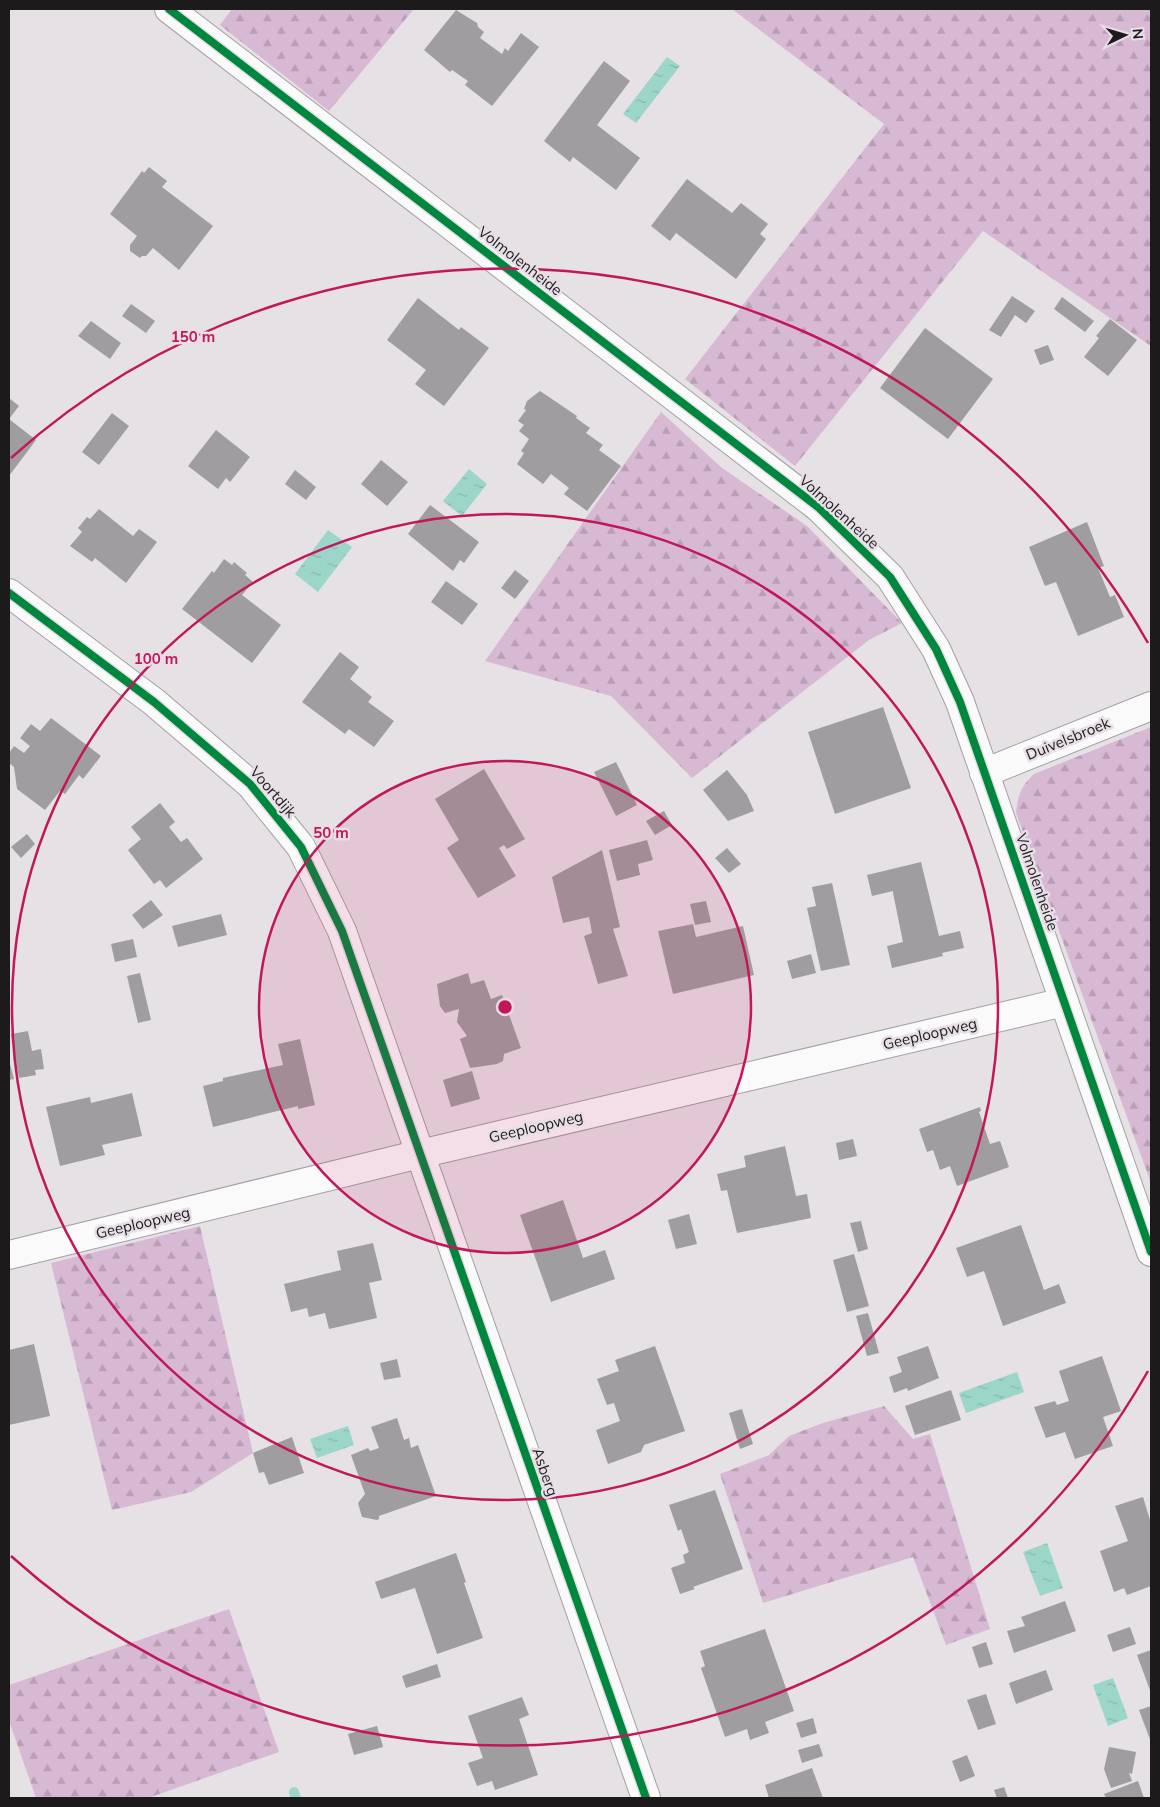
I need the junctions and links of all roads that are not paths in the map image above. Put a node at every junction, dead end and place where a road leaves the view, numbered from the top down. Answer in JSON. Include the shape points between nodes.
{"nodes":[{"id":1,"x":169,"y":9,"type":"edge"},
{"id":2,"x":9,"y":593,"type":"edge"},
{"id":3,"x":1151,"y":706,"type":"edge"},
{"id":4,"x":984,"y":772,"type":"junction"},
{"id":5,"x":1064,"y":1002,"type":"junction"},
{"id":6,"x":420,"y":1154,"type":"junction"},
{"id":7,"x":1151,"y":1251,"type":"edge"},
{"id":8,"x":9,"y":1255,"type":"edge"},
{"id":9,"x":646,"y":1798,"type":"edge"}],
"edges":[{"from":1,"to":4,"type":"street","name":"Volmolenheide","via":[[818,507],[890,577],[931,641],[960,702]]},
{"from":2,"to":6,"type":"street","name":"Voortdijk","via":[[154,702],[250,784],[301,846],[342,931]]},
{"from":3,"to":4,"type":"street","name":"Duivelsbroek"},
{"from":4,"to":5,"type":"street","name":"Volmolenheide"},
{"from":5,"to":6,"type":"street","name":"Geeploopweg"},
{"from":5,"to":7,"type":"street","name":"Volmolenheide"},
{"from":6,"to":8,"type":"street","name":"Geeploopweg"},
{"from":6,"to":9,"type":"street","name":"Asberg"}]}
